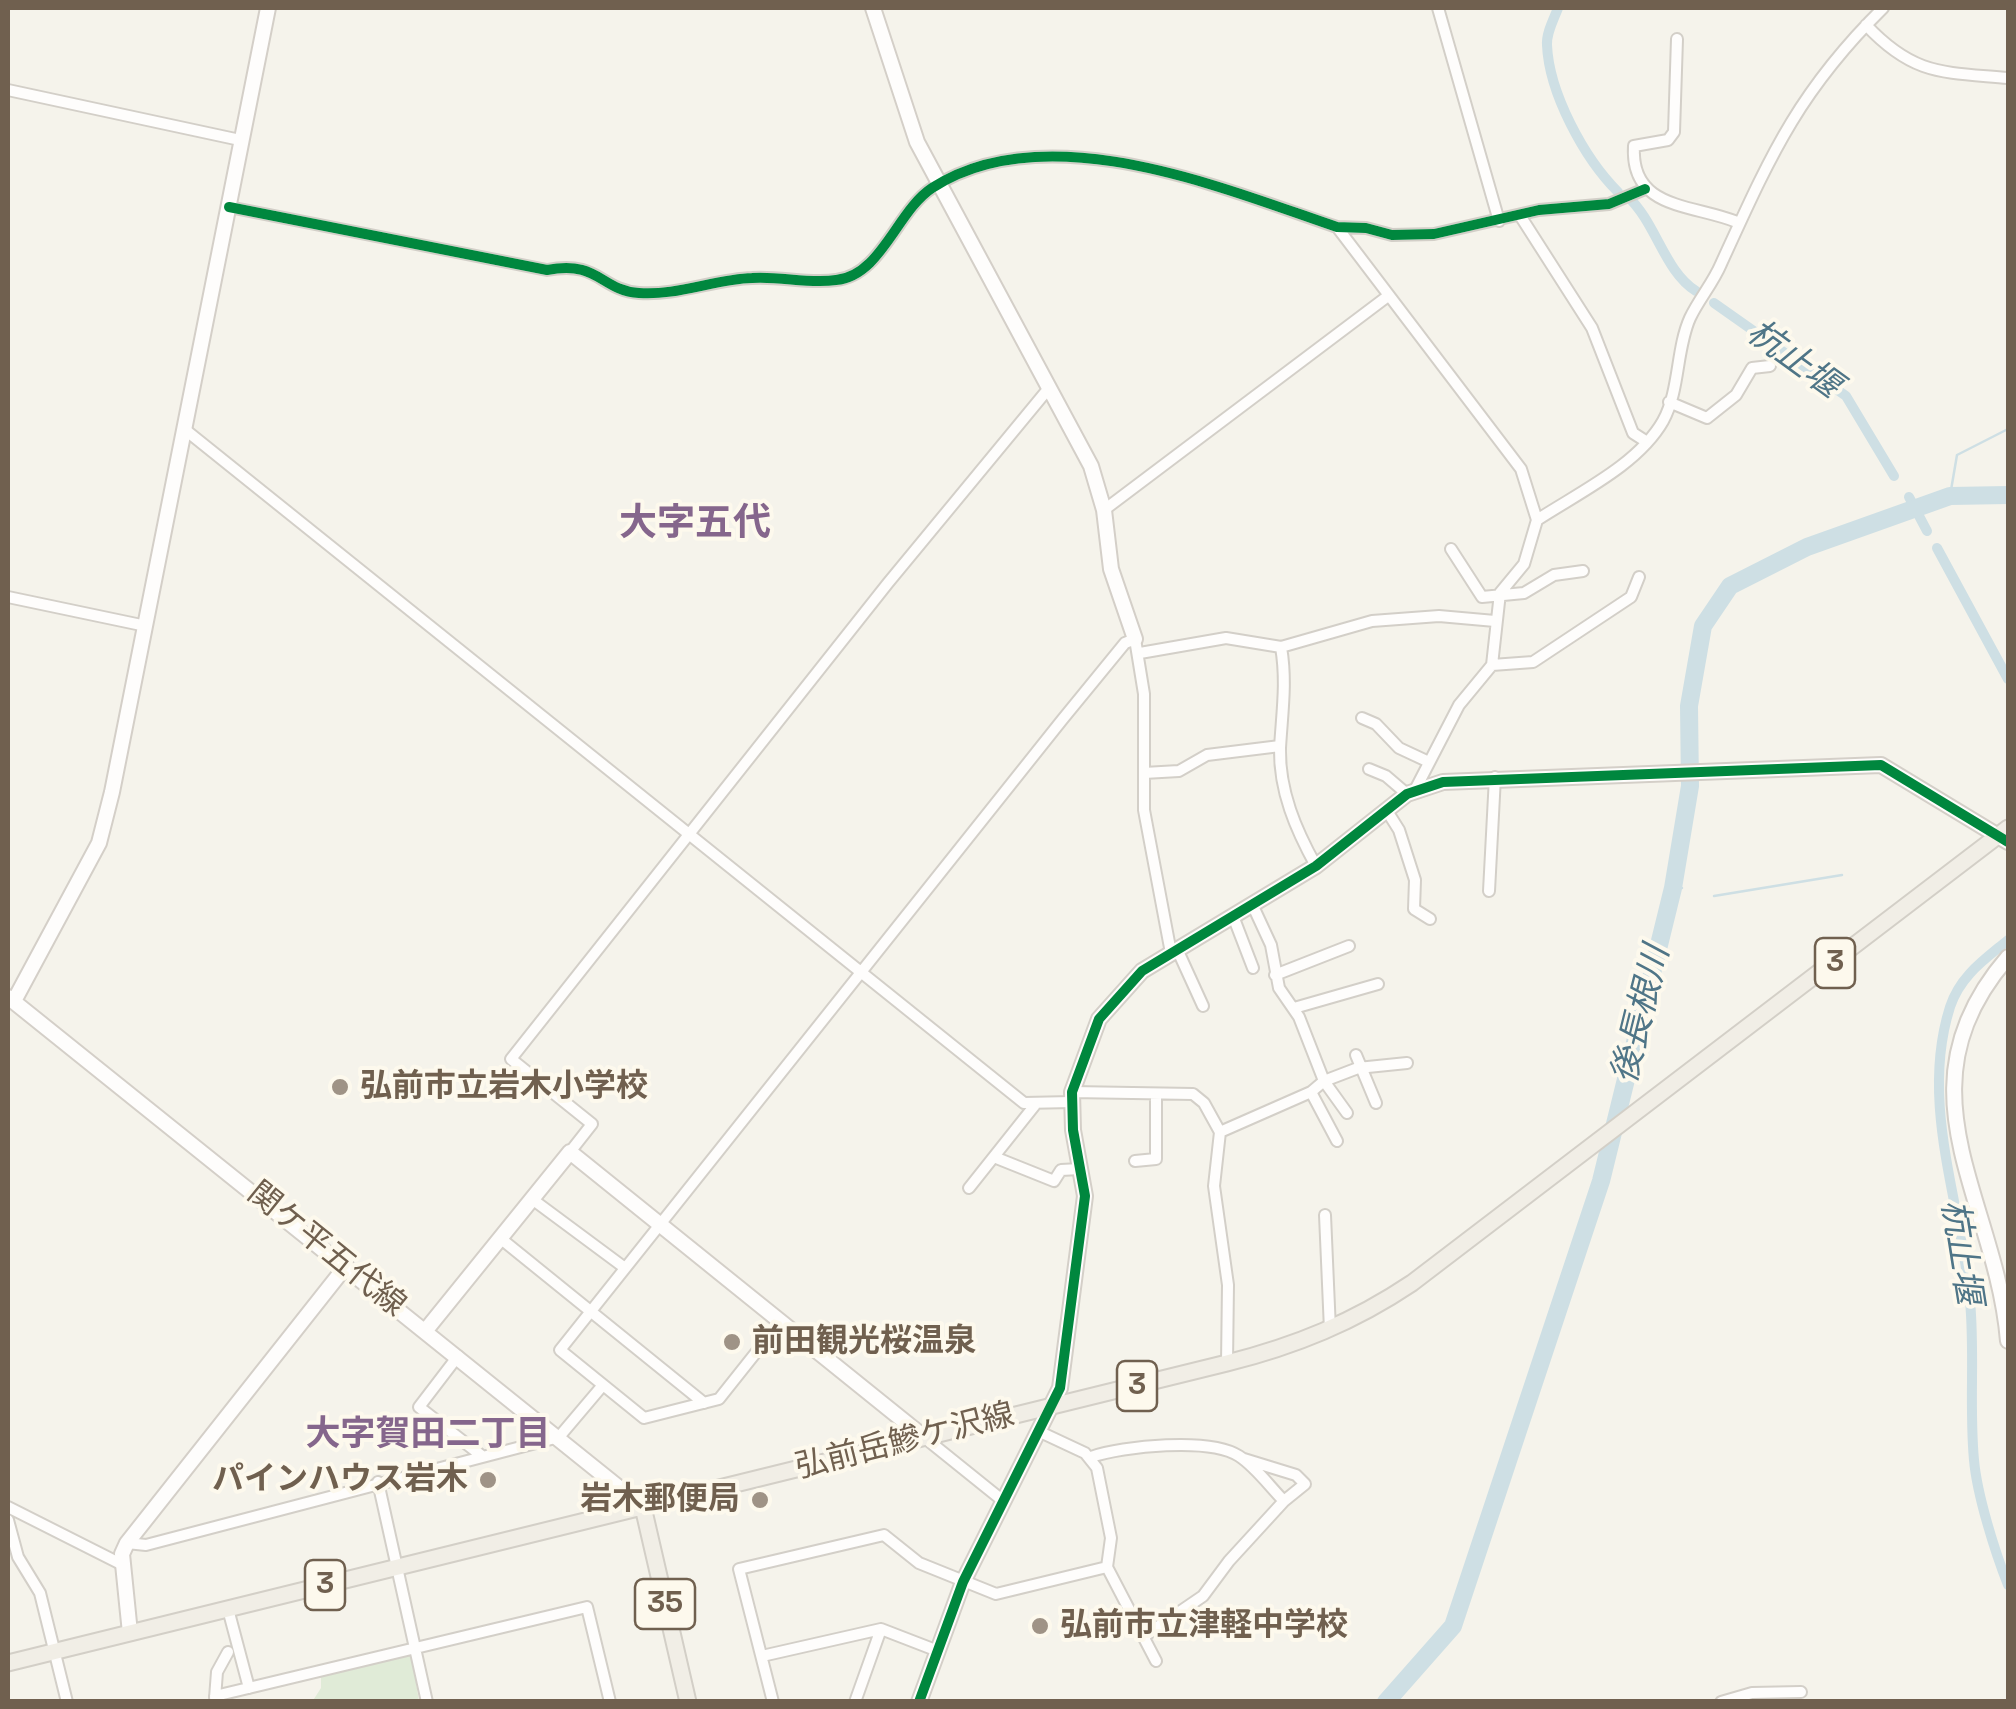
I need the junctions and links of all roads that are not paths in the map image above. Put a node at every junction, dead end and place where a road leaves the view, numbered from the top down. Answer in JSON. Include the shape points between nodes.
{"nodes":[{"id":1,"x":268,"y":8,"type":"edge"},
{"id":2,"x":872,"y":8,"type":"edge"},
{"id":3,"x":1438,"y":8,"type":"edge"},
{"id":4,"x":1883,"y":8,"type":"edge"},
{"id":5,"x":1866,"y":24,"type":"junction"},
{"id":6,"x":1678,"y":40,"type":"dead end"},
{"id":7,"x":2008,"y":78,"type":"edge"},
{"id":8,"x":8,"y":90,"type":"edge"},
{"id":9,"x":240,"y":140,"type":"junction"},
{"id":10,"x":938,"y":185,"type":"junction"},
{"id":11,"x":1645,"y":189,"type":"junction"},
{"id":12,"x":229,"y":207,"type":"junction"},
{"id":13,"x":1521,"y":217,"type":"junction"},
{"id":14,"x":1499,"y":221,"type":"junction"},
{"id":15,"x":1737,"y":222,"type":"junction"},
{"id":16,"x":1336,"y":227,"type":"junction"},
{"id":17,"x":1388,"y":296,"type":"junction"},
{"id":18,"x":1770,"y":366,"type":"dead end"},
{"id":19,"x":1049,"y":388,"type":"junction"},
{"id":20,"x":1669,"y":402,"type":"junction"},
{"id":21,"x":183,"y":428,"type":"junction"},
{"id":22,"x":1646,"y":442,"type":"junction"},
{"id":23,"x":1104,"y":510,"type":"junction"},
{"id":24,"x":1537,"y":520,"type":"junction"},
{"id":25,"x":1450,"y":549,"type":"dead end"},
{"id":26,"x":1583,"y":571,"type":"dead end"},
{"id":27,"x":1639,"y":576,"type":"dead end"},
{"id":28,"x":1500,"y":593,"type":"junction"},
{"id":29,"x":8,"y":597,"type":"edge"},
{"id":30,"x":1495,"y":621,"type":"junction"},
{"id":31,"x":146,"y":626,"type":"junction"},
{"id":32,"x":1137,"y":646,"type":"junction"},
{"id":33,"x":1281,"y":646,"type":"junction"},
{"id":34,"x":1492,"y":665,"type":"junction"},
{"id":35,"x":1362,"y":718,"type":"dead end"},
{"id":36,"x":1280,"y":746,"type":"junction"},
{"id":37,"x":1429,"y":762,"type":"junction"},
{"id":38,"x":1369,"y":770,"type":"dead end"},
{"id":39,"x":1144,"y":773,"type":"junction"},
{"id":40,"x":1496,"y":777,"type":"junction"},
{"id":41,"x":1411,"y":792,"type":"junction"},
{"id":42,"x":1387,"y":812,"type":"junction"},
{"id":43,"x":690,"y":834,"type":"junction"},
{"id":44,"x":2005,"y":835,"type":"edge"},
{"id":45,"x":1316,"y":866,"type":"junction"},
{"id":46,"x":1489,"y":891,"type":"dead end"},
{"id":47,"x":1252,"y":904,"type":"junction"},
{"id":48,"x":1234,"y":916,"type":"junction"},
{"id":49,"x":1430,"y":918,"type":"dead end"},
{"id":50,"x":1349,"y":946,"type":"dead end"},
{"id":51,"x":1174,"y":951,"type":"junction"},
{"id":52,"x":2008,"y":957,"type":"edge"},
{"id":53,"x":1252,"y":968,"type":"dead end"},
{"id":54,"x":862,"y":972,"type":"junction"},
{"id":55,"x":1275,"y":974,"type":"junction"},
{"id":56,"x":1378,"y":984,"type":"dead end"},
{"id":57,"x":10,"y":1003,"type":"edge"},
{"id":58,"x":1203,"y":1006,"type":"dead end"},
{"id":59,"x":1294,"y":1008,"type":"junction"},
{"id":60,"x":1356,"y":1056,"type":"dead end"},
{"id":61,"x":1406,"y":1063,"type":"dead end"},
{"id":62,"x":1358,"y":1068,"type":"junction"},
{"id":63,"x":1324,"y":1081,"type":"junction"},
{"id":64,"x":1311,"y":1092,"type":"junction"},
{"id":65,"x":1156,"y":1094,"type":"junction"},
{"id":66,"x":1072,"y":1097,"type":"junction"},
{"id":67,"x":1376,"y":1104,"type":"dead end"},
{"id":68,"x":1034,"y":1106,"type":"junction"},
{"id":69,"x":1347,"y":1113,"type":"dead end"},
{"id":70,"x":1220,"y":1132,"type":"junction"},
{"id":71,"x":1337,"y":1141,"type":"dead end"},
{"id":72,"x":570,"y":1152,"type":"junction"},
{"id":73,"x":994,"y":1156,"type":"junction"},
{"id":74,"x":1136,"y":1161,"type":"dead end"},
{"id":75,"x":1080,"y":1169,"type":"junction"},
{"id":76,"x":969,"y":1188,"type":"dead end"},
{"id":77,"x":532,"y":1199,"type":"junction"},
{"id":78,"x":1325,"y":1215,"type":"dead end"},
{"id":79,"x":661,"y":1224,"type":"junction"},
{"id":80,"x":500,"y":1238,"type":"junction"},
{"id":81,"x":346,"y":1266,"type":"junction"},
{"id":82,"x":625,"y":1268,"type":"junction"},
{"id":83,"x":592,"y":1310,"type":"junction"},
{"id":84,"x":780,"y":1321,"type":"junction"},
{"id":85,"x":426,"y":1330,"type":"junction"},
{"id":86,"x":1330,"y":1331,"type":"junction"},
{"id":87,"x":2008,"y":1341,"type":"edge"},
{"id":88,"x":458,"y":1356,"type":"junction"},
{"id":89,"x":1228,"y":1363,"type":"junction"},
{"id":90,"x":603,"y":1385,"type":"junction"},
{"id":91,"x":704,"y":1403,"type":"junction"},
{"id":92,"x":1052,"y":1406,"type":"junction"},
{"id":93,"x":1038,"y":1431,"type":"junction"},
{"id":94,"x":559,"y":1437,"type":"junction"},
{"id":95,"x":924,"y":1438,"type":"junction"},
{"id":96,"x":482,"y":1456,"type":"junction"},
{"id":97,"x":1091,"y":1458,"type":"junction"},
{"id":98,"x":1243,"y":1459,"type":"junction"},
{"id":99,"x":378,"y":1482,"type":"junction"},
{"id":100,"x":1002,"y":1500,"type":"junction"},
{"id":101,"x":1284,"y":1502,"type":"junction"},
{"id":102,"x":8,"y":1507,"type":"edge"},
{"id":103,"x":643,"y":1507,"type":"junction"},
{"id":104,"x":8,"y":1520,"type":"edge"},
{"id":105,"x":127,"y":1543,"type":"junction"},
{"id":106,"x":123,"y":1565,"type":"junction"},
{"id":107,"x":399,"y":1567,"type":"junction"},
{"id":108,"x":1107,"y":1567,"type":"junction"},
{"id":109,"x":963,"y":1582,"type":"junction"},
{"id":110,"x":228,"y":1609,"type":"junction"},
{"id":111,"x":880,"y":1628,"type":"junction"},
{"id":112,"x":130,"y":1633,"type":"junction"},
{"id":113,"x":1144,"y":1637,"type":"junction"},
{"id":114,"x":418,"y":1648,"type":"junction"},
{"id":115,"x":938,"y":1651,"type":"junction"},
{"id":116,"x":53,"y":1652,"type":"junction"},
{"id":117,"x":228,"y":1652,"type":"dead end"},
{"id":118,"x":762,"y":1656,"type":"junction"},
{"id":119,"x":1156,"y":1661,"type":"dead end"},
{"id":120,"x":8,"y":1662,"type":"edge"},
{"id":121,"x":249,"y":1688,"type":"junction"},
{"id":122,"x":1801,"y":1692,"type":"dead end"},
{"id":123,"x":215,"y":1699,"type":"edge"},
{"id":124,"x":67,"y":1702,"type":"edge"},
{"id":125,"x":427,"y":1702,"type":"edge"},
{"id":126,"x":610,"y":1702,"type":"edge"},
{"id":127,"x":688,"y":1702,"type":"edge"},
{"id":128,"x":773,"y":1702,"type":"edge"},
{"id":129,"x":854,"y":1702,"type":"edge"},
{"id":130,"x":919,"y":1702,"type":"edge"},
{"id":131,"x":1721,"y":1702,"type":"edge"}],
"edges":[{"from":1,"to":9,"type":"street"},
{"from":2,"to":10,"type":"street"},
{"from":3,"to":14,"type":"street"},
{"from":4,"to":5,"type":"street"},
{"from":5,"to":7,"type":"street","via":[[1927,71]]},
{"from":5,"to":15,"type":"street","via":[[1805,95]]},
{"from":6,"to":11,"type":"street","via":[[1674,132],[1668,140],[1634,146]]},
{"from":8,"to":9,"type":"street"},
{"from":9,"to":12,"type":"street"},
{"from":10,"to":12,"type":"street","via":[[856,277],[752,278],[638,294],[574,265],[547,270]]},
{"from":10,"to":16,"type":"street","via":[[1013,159],[1056,156],[1145,168]]},
{"from":10,"to":19,"type":"street"},
{"from":11,"to":13,"type":"street","via":[[1609,204]]},
{"from":11,"to":15,"type":"street","via":[[1656,200]]},
{"from":12,"to":21,"type":"street"},
{"from":13,"to":14,"type":"street"},
{"from":13,"to":22,"type":"street","via":[[1574,294],[1634,433]]},
{"from":14,"to":16,"type":"street","via":[[1434,234]]},
{"from":15,"to":20,"type":"street","via":[[1690,319]]},
{"from":16,"to":17,"type":"street"},
{"from":17,"to":23,"type":"street"},
{"from":17,"to":24,"type":"street","via":[[1522,469]]},
{"from":18,"to":20,"type":"street","via":[[1752,368],[1736,395],[1706,418]]},
{"from":19,"to":23,"type":"street","via":[[1091,466]]},
{"from":19,"to":43,"type":"street"},
{"from":20,"to":22,"type":"street"},
{"from":21,"to":31,"type":"street"},
{"from":21,"to":43,"type":"street"},
{"from":22,"to":24,"type":"street"},
{"from":23,"to":32,"type":"street","via":[[1112,568]]},
{"from":24,"to":28,"type":"street","via":[[1524,564]]},
{"from":25,"to":28,"type":"street","via":[[1482,596]]},
{"from":26,"to":28,"type":"street","via":[[1554,575],[1524,593]]},
{"from":27,"to":34,"type":"street","via":[[1631,597],[1532,662]]},
{"from":28,"to":30,"type":"street"},
{"from":29,"to":31,"type":"street"},
{"from":30,"to":33,"type":"street","via":[[1372,621]]},
{"from":30,"to":34,"type":"street"},
{"from":31,"to":57,"type":"street","via":[[98,843]]},
{"from":32,"to":33,"type":"street","via":[[1226,638]]},
{"from":32,"to":39,"type":"street"},
{"from":32,"to":54,"type":"street","via":[[1125,643]]},
{"from":33,"to":36,"type":"street","via":[[1286,672]]},
{"from":34,"to":37,"type":"street","via":[[1459,704]]},
{"from":35,"to":37,"type":"street"},
{"from":36,"to":39,"type":"street"},
{"from":36,"to":45,"type":"street","via":[[1293,820]]},
{"from":37,"to":41,"type":"street"},
{"from":38,"to":41,"type":"street"},
{"from":39,"to":51,"type":"street","via":[[1144,810]]},
{"from":40,"to":41,"type":"street"},
{"from":40,"to":44,"type":"street","via":[[1881,765]]},
{"from":40,"to":46,"type":"street"},
{"from":41,"to":42,"type":"street"},
{"from":42,"to":45,"type":"street"},
{"from":42,"to":49,"type":"street","via":[[1416,880],[1414,910]]},
{"from":43,"to":54,"type":"street"},
{"from":43,"to":72,"type":"street","via":[[511,1059],[592,1124]]},
{"from":44,"to":86,"type":"main road","name":"弘前岳鰺ケ沢線","number":"3","via":[[1412,1282]]},
{"from":45,"to":47,"type":"street"},
{"from":47,"to":48,"type":"street"},
{"from":47,"to":55,"type":"street","via":[[1272,945]]},
{"from":48,"to":51,"type":"street"},
{"from":48,"to":53,"type":"street"},
{"from":50,"to":55,"type":"street"},
{"from":51,"to":58,"type":"street"},
{"from":51,"to":66,"type":"street","via":[[1129,982],[1098,1018]]},
{"from":52,"to":87,"type":"street","via":[[1970,1014],[1952,1080],[1959,1146],[2005,1302]]},
{"from":54,"to":68,"type":"street"},
{"from":54,"to":79,"type":"street"},
{"from":55,"to":59,"type":"street"},
{"from":56,"to":59,"type":"street"},
{"from":57,"to":81,"type":"street","name":"関ケ平五代線"},
{"from":59,"to":63,"type":"street"},
{"from":60,"to":62,"type":"street"},
{"from":61,"to":62,"type":"street"},
{"from":62,"to":63,"type":"street"},
{"from":62,"to":67,"type":"street"},
{"from":63,"to":64,"type":"street"},
{"from":63,"to":69,"type":"street"},
{"from":64,"to":70,"type":"street"},
{"from":64,"to":71,"type":"street"},
{"from":65,"to":66,"type":"street"},
{"from":65,"to":70,"type":"street","via":[[1193,1094]]},
{"from":65,"to":74,"type":"street","via":[[1156,1160]]},
{"from":66,"to":68,"type":"street"},
{"from":66,"to":75,"type":"street"},
{"from":68,"to":73,"type":"street"},
{"from":70,"to":89,"type":"street","via":[[1214,1186],[1228,1285]]},
{"from":72,"to":77,"type":"street"},
{"from":72,"to":79,"type":"street"},
{"from":73,"to":75,"type":"street","via":[[1054,1181],[1060,1170]]},
{"from":73,"to":76,"type":"street"},
{"from":75,"to":92,"type":"street","via":[[1085,1196],[1078,1267],[1065,1367]]},
{"from":77,"to":80,"type":"street"},
{"from":77,"to":82,"type":"street"},
{"from":78,"to":86,"type":"street"},
{"from":79,"to":82,"type":"street"},
{"from":79,"to":84,"type":"street"},
{"from":80,"to":83,"type":"street"},
{"from":80,"to":85,"type":"street"},
{"from":81,"to":85,"type":"street","name":"関ケ平五代線"},
{"from":81,"to":105,"type":"street"},
{"from":82,"to":83,"type":"street"},
{"from":83,"to":90,"type":"street","via":[[560,1350]]},
{"from":83,"to":91,"type":"street"},
{"from":84,"to":91,"type":"street","via":[[719,1399]]},
{"from":84,"to":95,"type":"street"},
{"from":85,"to":88,"type":"street","name":"関ケ平五代線"},
{"from":86,"to":89,"type":"main road","name":"弘前岳鰺ケ沢線","number":"3"},
{"from":88,"to":94,"type":"street","name":"関ケ平五代線"},
{"from":88,"to":96,"type":"street","via":[[419,1406]]},
{"from":89,"to":92,"type":"main road","name":"弘前岳鰺ケ沢線","number":"3"},
{"from":90,"to":91,"type":"street","via":[[644,1418]]},
{"from":90,"to":94,"type":"street"},
{"from":92,"to":93,"type":"street"},
{"from":92,"to":95,"type":"main road","name":"弘前岳鰺ケ沢線","number":"3"},
{"from":93,"to":97,"type":"street"},
{"from":93,"to":100,"type":"street"},
{"from":94,"to":96,"type":"street"},
{"from":94,"to":103,"type":"street","name":"関ケ平五代線"},
{"from":95,"to":100,"type":"street"},
{"from":95,"to":103,"type":"main road","name":"弘前岳鰺ケ沢線","number":"3"},
{"from":96,"to":99,"type":"street"},
{"from":97,"to":98,"type":"street","via":[[1168,1445]]},
{"from":97,"to":108,"type":"street","via":[[1112,1538]]},
{"from":98,"to":101,"type":"street"},
{"from":98,"to":101,"type":"street","via":[[1305,1484]]},
{"from":99,"to":105,"type":"street","via":[[146,1546]]},
{"from":99,"to":107,"type":"street"},
{"from":100,"to":109,"type":"street"},
{"from":101,"to":113,"type":"street","via":[[1203,1596]]},
{"from":102,"to":106,"type":"street"},
{"from":103,"to":107,"type":"main road","name":"弘前岳鰺ケ沢線","number":"3"},
{"from":103,"to":127,"type":"main road","number":"35"},
{"from":104,"to":116,"type":"street","via":[[18,1557],[40,1593]]},
{"from":105,"to":106,"type":"street"},
{"from":106,"to":112,"type":"street"},
{"from":107,"to":110,"type":"main road","name":"弘前岳鰺ケ沢線","number":"3"},
{"from":107,"to":114,"type":"street"},
{"from":108,"to":109,"type":"street","via":[[996,1594]]},
{"from":108,"to":113,"type":"street"},
{"from":109,"to":115,"type":"street"},
{"from":109,"to":118,"type":"street","via":[[918,1563],[884,1535],[739,1569]]},
{"from":110,"to":112,"type":"main road","name":"弘前岳鰺ケ沢線","number":"3"},
{"from":110,"to":121,"type":"street"},
{"from":111,"to":115,"type":"street"},
{"from":111,"to":118,"type":"street"},
{"from":111,"to":129,"type":"street"},
{"from":112,"to":116,"type":"main road","name":"弘前岳鰺ケ沢線","number":"3"},
{"from":113,"to":119,"type":"street"},
{"from":114,"to":121,"type":"street"},
{"from":114,"to":125,"type":"street"},
{"from":114,"to":126,"type":"street","via":[[587,1606]]},
{"from":115,"to":130,"type":"street"},
{"from":116,"to":120,"type":"main road","name":"弘前岳鰺ケ沢線","number":"3"},
{"from":116,"to":124,"type":"street"},
{"from":117,"to":123,"type":"street","via":[[217,1672]]},
{"from":118,"to":128,"type":"street"},
{"from":121,"to":123,"type":"street"},
{"from":122,"to":131,"type":"street","via":[[1752,1693]]}]}
